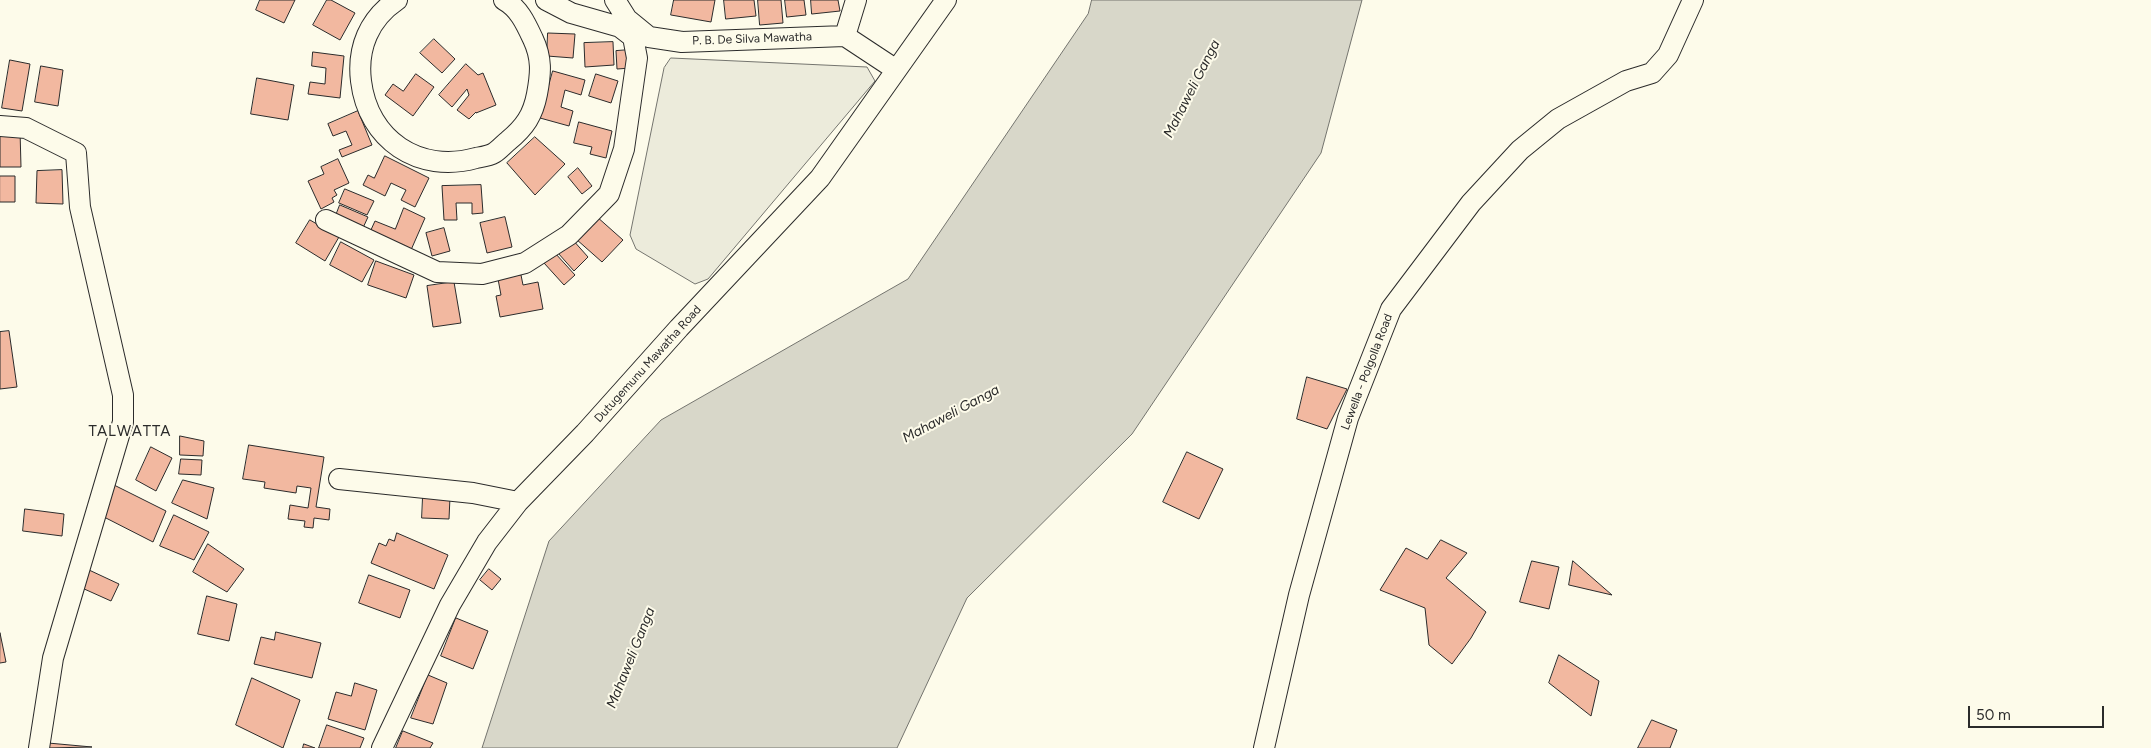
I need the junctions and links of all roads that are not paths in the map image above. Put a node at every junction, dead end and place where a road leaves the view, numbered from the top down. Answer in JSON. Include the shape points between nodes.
{"nodes":[{"id":1,"x":397,"y":0,"type":"edge"},
{"id":2,"x":504,"y":0,"type":"edge"},
{"id":3,"x":546,"y":0,"type":"edge"},
{"id":4,"x":615,"y":0,"type":"edge"},
{"id":5,"x":856,"y":0,"type":"edge"},
{"id":6,"x":946,"y":0,"type":"edge"},
{"id":7,"x":1693,"y":0,"type":"edge"},
{"id":8,"x":845,"y":36,"type":"junction"},
{"id":9,"x":641,"y":37,"type":"junction"},
{"id":10,"x":895,"y":69,"type":"junction"},
{"id":11,"x":0,"y":126,"type":"edge"},
{"id":12,"x":326,"y":220,"type":"dead end"},
{"id":13,"x":338,"y":479,"type":"dead end"},
{"id":14,"x":518,"y":502,"type":"junction"},
{"id":15,"x":38,"y":748,"type":"edge"},
{"id":16,"x":382,"y":748,"type":"edge"},
{"id":17,"x":1264,"y":748,"type":"edge"}],
"edges":[{"from":1,"to":2,"type":"street","via":[[383,10],[363,44],[359,63],[364,102],[384,136],[400,148],[436,163],[456,164],[494,153],[523,128],[534,110],[542,72],[539,53],[522,17]]},
{"from":3,"to":9,"type":"street","via":[[571,13],[620,27]]},
{"from":4,"to":9,"type":"street","name":"P. B. De Silva Mawatha"},
{"from":5,"to":8,"type":"street"},
{"from":6,"to":10,"type":"street","name":"Dutugemunu Mawatha Road"},
{"from":7,"to":17,"type":"street","name":"Lewella - Polgolla Road","via":[[1668,55],[1652,72],[1626,81],[1558,119],[1520,150],[1471,203],[1391,308],[1343,436],[1299,595]]},
{"from":8,"to":9,"type":"street","name":"P. B. De Silva Mawatha","via":[[682,42]]},
{"from":8,"to":10,"type":"street"},
{"from":9,"to":12,"type":"street","via":[[624,149],[609,194],[569,235],[525,263],[482,274],[437,272]]},
{"from":10,"to":14,"type":"street","name":"Dutugemunu Mawatha Road","via":[[820,178]]},
{"from":11,"to":15,"type":"street","via":[[26,128],[76,153],[80,207],[123,395],[123,422],[53,658]]},
{"from":13,"to":14,"type":"street","via":[[473,493]]},
{"from":14,"to":16,"type":"street","name":"Dutugemunu Mawatha Road","via":[[487,542],[450,605]]}]}
